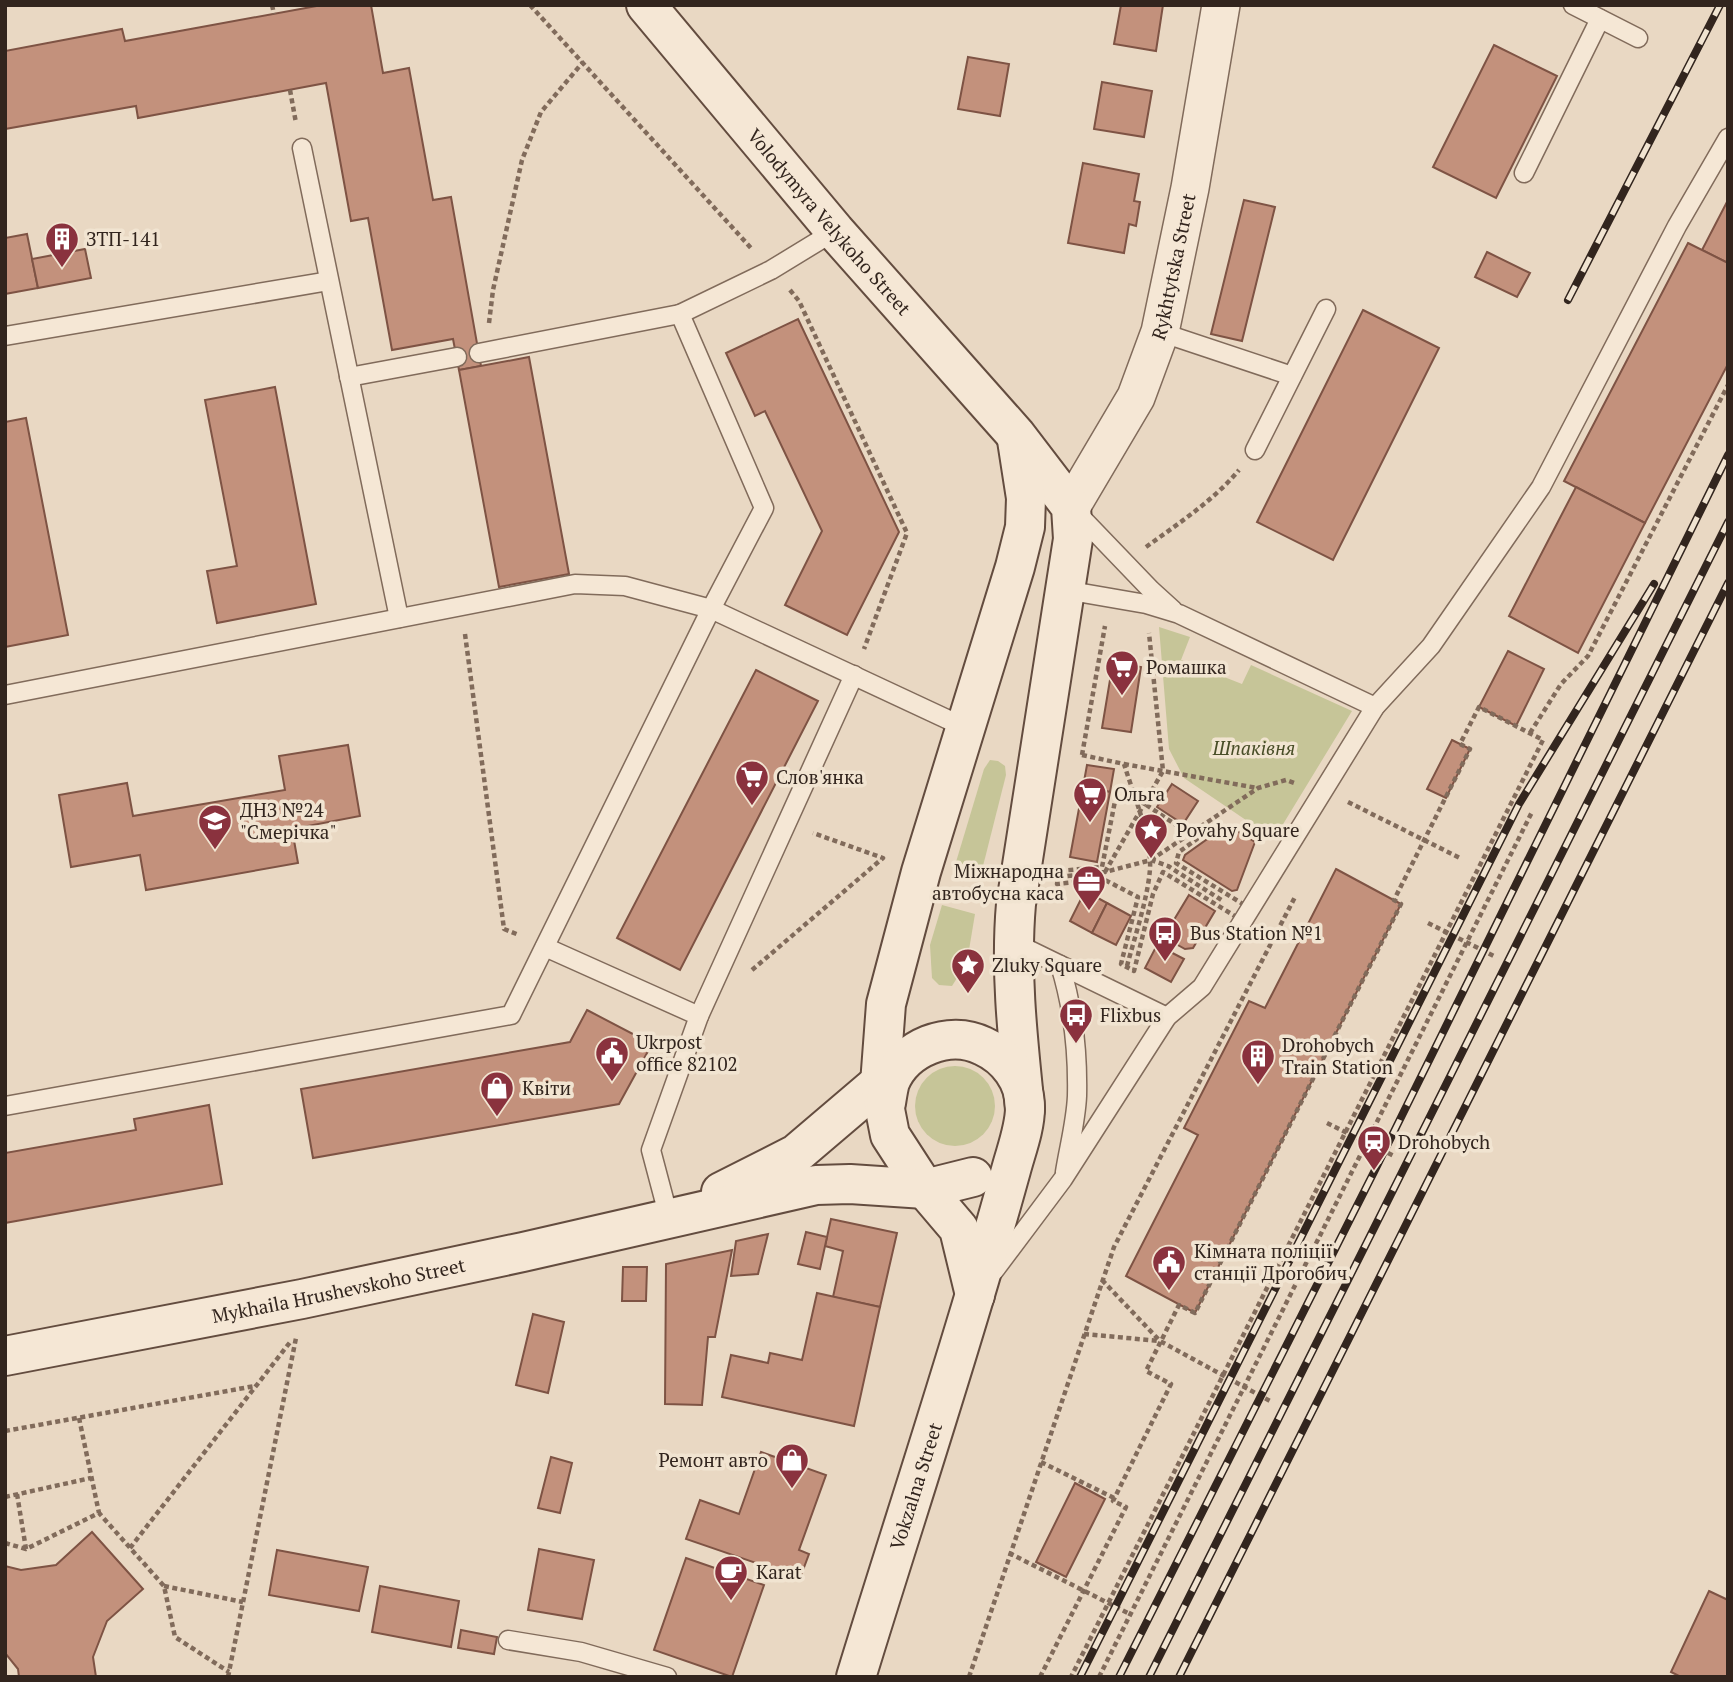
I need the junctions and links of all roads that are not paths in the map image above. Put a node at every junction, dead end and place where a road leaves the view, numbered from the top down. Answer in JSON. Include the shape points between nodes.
{"nodes":[{"id":1,"x":646,"y":5,"type":"edge"},
{"id":2,"x":1221,"y":5,"type":"edge"},
{"id":3,"x":1573,"y":5,"type":"edge"},
{"id":4,"x":1600,"y":19,"type":"junction"},
{"id":5,"x":1638,"y":38,"type":"dead end"},
{"id":6,"x":1728,"y":138,"type":"edge"},
{"id":7,"x":302,"y":148,"type":"dead end"},
{"id":8,"x":1524,"y":173,"type":"dead end"},
{"id":9,"x":835,"y":231,"type":"junction"},
{"id":10,"x":329,"y":281,"type":"junction"},
{"id":11,"x":1326,"y":309,"type":"dead end"},
{"id":12,"x":680,"y":314,"type":"junction"},
{"id":13,"x":1160,"y":332,"type":"junction"},
{"id":14,"x":5,"y":336,"type":"edge"},
{"id":15,"x":482,"y":352,"type":"road end"},
{"id":16,"x":457,"y":356,"type":"dead end"},
{"id":17,"x":1292,"y":376,"type":"junction"},
{"id":18,"x":349,"y":377,"type":"junction"},
{"id":19,"x":1016,"y":435,"type":"junction"},
{"id":20,"x":1255,"y":450,"type":"road end"},
{"id":21,"x":1071,"y":507,"type":"junction"},
{"id":22,"x":1065,"y":590,"type":"junction"},
{"id":23,"x":711,"y":609,"type":"junction"},
{"id":24,"x":1179,"y":614,"type":"junction"},
{"id":25,"x":400,"y":618,"type":"junction"},
{"id":26,"x":854,"y":676,"type":"junction"},
{"id":27,"x":5,"y":695,"type":"edge"},
{"id":28,"x":1375,"y":707,"type":"junction"},
{"id":29,"x":966,"y":728,"type":"junction"},
{"id":30,"x":1013,"y":942,"type":"junction"},
{"id":31,"x":545,"y":947,"type":"junction"},
{"id":32,"x":1060,"y":965,"type":"junction"},
{"id":33,"x":699,"y":1016,"type":"junction"},
{"id":34,"x":1167,"y":1017,"type":"junction"},
{"id":35,"x":890,"y":1084,"type":"junction"},
{"id":36,"x":5,"y":1106,"type":"edge"},
{"id":37,"x":1022,"y":1122,"type":"junction"},
{"id":38,"x":915,"y":1174,"type":"junction"},
{"id":39,"x":1063,"y":1178,"type":"junction"},
{"id":40,"x":669,"y":1218,"type":"junction"},
{"id":41,"x":975,"y":1295,"type":"junction"},
{"id":42,"x":5,"y":1356,"type":"edge"},
{"id":43,"x":508,"y":1640,"type":"dead end"},
{"id":44,"x":667,"y":1677,"type":"edge"},
{"id":45,"x":856,"y":1677,"type":"edge"}],
"edges":[{"from":1,"to":9,"type":"street","name":"Volodymyra Velykoho Street"},
{"from":2,"to":13,"type":"street","name":"Rykhtytska Street"},
{"from":3,"to":4,"type":"lane"},
{"from":4,"to":5,"type":"lane"},
{"from":4,"to":8,"type":"lane"},
{"from":6,"to":28,"type":"lane","via":[[1541,487],[1432,646]]},
{"from":7,"to":10,"type":"lane"},
{"from":9,"to":12,"type":"lane","via":[[771,270]]},
{"from":9,"to":19,"type":"street","name":"Volodymyra Velykoho Street"},
{"from":10,"to":14,"type":"lane"},
{"from":10,"to":18,"type":"lane"},
{"from":11,"to":17,"type":"lane"},
{"from":12,"to":15,"type":"lane"},
{"from":12,"to":23,"type":"lane","via":[[764,508]]},
{"from":13,"to":17,"type":"lane"},
{"from":13,"to":21,"type":"street","name":"Rykhtytska Street","via":[[1136,397]]},
{"from":16,"to":18,"type":"lane"},
{"from":17,"to":20,"type":"lane"},
{"from":18,"to":25,"type":"lane"},
{"from":19,"to":21,"type":"street"},
{"from":19,"to":29,"type":"street","via":[[1026,498],[1025,527]]},
{"from":21,"to":22,"type":"street","via":[[1073,539]]},
{"from":21,"to":24,"type":"lane"},
{"from":22,"to":24,"type":"lane"},
{"from":22,"to":30,"type":"street"},
{"from":23,"to":25,"type":"lane","via":[[625,586],[575,584]]},
{"from":23,"to":26,"type":"lane"},
{"from":23,"to":31,"type":"lane"},
{"from":24,"to":28,"type":"lane"},
{"from":25,"to":27,"type":"lane"},
{"from":26,"to":29,"type":"lane"},
{"from":26,"to":33,"type":"lane"},
{"from":28,"to":34,"type":"lane","via":[[1202,987]]},
{"from":29,"to":35,"type":"street","via":[[886,1004]]},
{"from":30,"to":32,"type":"lane"},
{"from":30,"to":37,"type":"street"},
{"from":31,"to":33,"type":"lane"},
{"from":31,"to":36,"type":"lane","via":[[511,1015]]},
{"from":32,"to":34,"type":"lane"},
{"from":32,"to":39,"type":"lane","via":[[1076,1045],[1077,1098]]},
{"from":33,"to":40,"type":"lane","via":[[651,1150]]},
{"from":34,"to":39,"type":"lane"},
{"from":35,"to":37,"type":"street","name":"Mykhaila Hrushevskoho Street","via":[[929,1044],[956,1039],[977,1043],[996,1052],[1012,1068],[1021,1087]]},
{"from":35,"to":38,"type":"street","via":[[890,1135]]},
{"from":35,"to":40,"type":"street","name":"Mykhaila Hrushevskoho Street","via":[[796,1154]]},
{"from":37,"to":38,"type":"street","name":"Mykhaila Hrushevskoho Street","via":[[1005,1158],[990,1169],[973,1177]]},
{"from":37,"to":41,"type":"street","name":"Vokzalna Street"},
{"from":38,"to":40,"type":"street","name":"Mykhaila Hrushevskoho Street","via":[[817,1185]]},
{"from":38,"to":41,"type":"street","via":[[959,1229]]},
{"from":39,"to":41,"type":"lane"},
{"from":40,"to":42,"type":"street","name":"Mykhaila Hrushevskoho Street","via":[[314,1296]]},
{"from":41,"to":45,"type":"street","name":"Vokzalna Street"},
{"from":43,"to":44,"type":"lane","via":[[581,1652]]}]}
